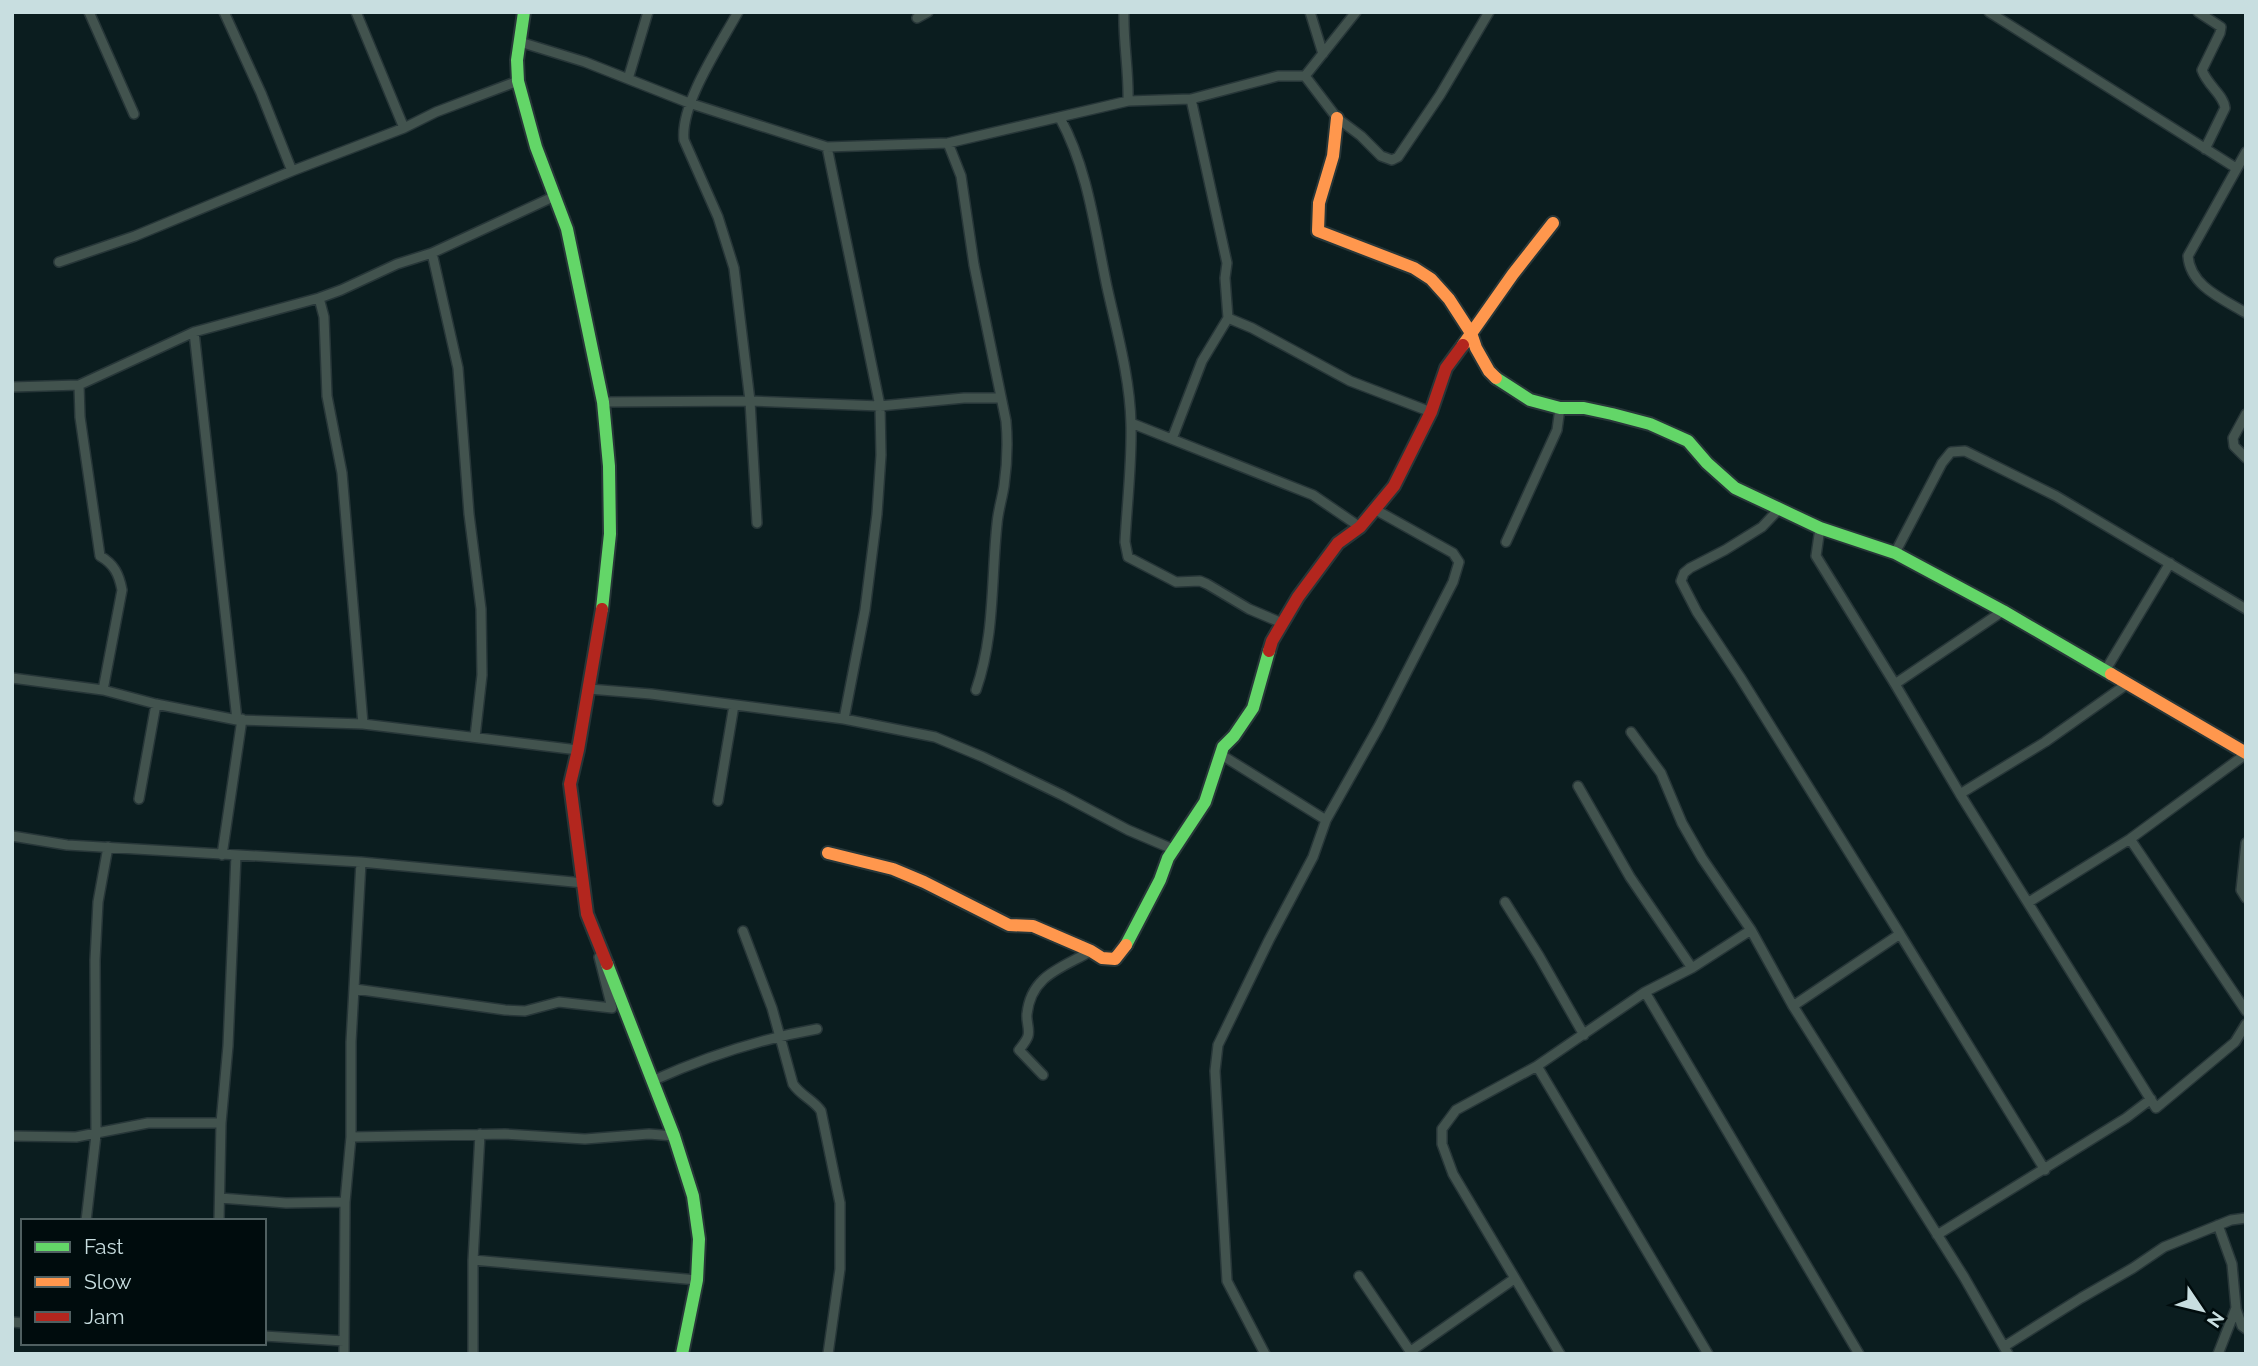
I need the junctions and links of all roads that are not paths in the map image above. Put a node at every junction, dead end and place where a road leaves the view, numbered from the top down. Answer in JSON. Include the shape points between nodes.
{"nodes":[{"id":1,"x":89,"y":12,"type":"edge"},
{"id":2,"x":224,"y":12,"type":"edge"},
{"id":3,"x":356,"y":12,"type":"edge"},
{"id":4,"x":524,"y":12,"type":"edge"},
{"id":5,"x":648,"y":12,"type":"edge"},
{"id":6,"x":738,"y":12,"type":"edge"},
{"id":7,"x":928,"y":12,"type":"edge"},
{"id":8,"x":1124,"y":12,"type":"edge"},
{"id":9,"x":1310,"y":12,"type":"edge"},
{"id":10,"x":1356,"y":12,"type":"edge"},
{"id":11,"x":1489,"y":12,"type":"edge"},
{"id":12,"x":1989,"y":12,"type":"edge"},
{"id":13,"x":2198,"y":12,"type":"edge"},
{"id":14,"x":917,"y":18,"type":"dead end"},
{"id":15,"x":520,"y":42,"type":"junction"},
{"id":16,"x":1323,"y":54,"type":"junction"},
{"id":17,"x":1305,"y":76,"type":"junction"},
{"id":18,"x":628,"y":79,"type":"junction"},
{"id":19,"x":517,"y":81,"type":"junction"},
{"id":20,"x":1191,"y":99,"type":"junction"},
{"id":21,"x":1128,"y":101,"type":"junction"},
{"id":22,"x":689,"y":103,"type":"junction"},
{"id":23,"x":134,"y":114,"type":"dead end"},
{"id":24,"x":1060,"y":118,"type":"junction"},
{"id":25,"x":1337,"y":118,"type":"junction"},
{"id":26,"x":404,"y":128,"type":"junction"},
{"id":27,"x":948,"y":143,"type":"junction"},
{"id":28,"x":827,"y":147,"type":"junction"},
{"id":29,"x":2206,"y":149,"type":"junction"},
{"id":30,"x":2246,"y":152,"type":"edge"},
{"id":31,"x":2236,"y":168,"type":"junction"},
{"id":32,"x":292,"y":171,"type":"junction"},
{"id":33,"x":555,"y":196,"type":"junction"},
{"id":34,"x":1553,"y":223,"type":"dead end"},
{"id":35,"x":432,"y":254,"type":"junction"},
{"id":36,"x":59,"y":262,"type":"dead end"},
{"id":37,"x":319,"y":298,"type":"junction"},
{"id":38,"x":2246,"y":313,"type":"edge"},
{"id":39,"x":1227,"y":318,"type":"junction"},
{"id":40,"x":194,"y":332,"type":"junction"},
{"id":41,"x":1471,"y":332,"type":"junction"},
{"id":42,"x":79,"y":385,"type":"junction"},
{"id":43,"x":12,"y":387,"type":"edge"},
{"id":44,"x":1000,"y":398,"type":"junction"},
{"id":45,"x":603,"y":401,"type":"junction"},
{"id":46,"x":750,"y":401,"type":"junction"},
{"id":47,"x":880,"y":406,"type":"junction"},
{"id":48,"x":1560,"y":408,"type":"junction"},
{"id":49,"x":1431,"y":412,"type":"junction"},
{"id":50,"x":2246,"y":414,"type":"edge"},
{"id":51,"x":1131,"y":423,"type":"junction"},
{"id":52,"x":1171,"y":439,"type":"junction"},
{"id":53,"x":2246,"y":458,"type":"edge"},
{"id":54,"x":1376,"y":510,"type":"junction"},
{"id":55,"x":1779,"y":510,"type":"junction"},
{"id":56,"x":757,"y":523,"type":"dead end"},
{"id":57,"x":1360,"y":527,"type":"junction"},
{"id":58,"x":1820,"y":528,"type":"junction"},
{"id":59,"x":1506,"y":542,"type":"dead end"},
{"id":60,"x":1895,"y":553,"type":"junction"},
{"id":61,"x":2170,"y":563,"type":"junction"},
{"id":62,"x":2246,"y":609,"type":"edge"},
{"id":63,"x":2003,"y":611,"type":"junction"},
{"id":64,"x":1282,"y":623,"type":"junction"},
{"id":65,"x":2105,"y":671,"type":"junction"},
{"id":66,"x":12,"y":678,"type":"edge"},
{"id":67,"x":1895,"y":684,"type":"junction"},
{"id":68,"x":2127,"y":684,"type":"junction"},
{"id":69,"x":589,"y":689,"type":"junction"},
{"id":70,"x":103,"y":690,"type":"junction"},
{"id":71,"x":976,"y":690,"type":"dead end"},
{"id":72,"x":156,"y":704,"type":"junction"},
{"id":73,"x":734,"y":705,"type":"junction"},
{"id":74,"x":240,"y":719,"type":"junction"},
{"id":75,"x":844,"y":719,"type":"junction"},
{"id":76,"x":363,"y":724,"type":"junction"},
{"id":77,"x":1631,"y":732,"type":"dead end"},
{"id":78,"x":475,"y":737,"type":"junction"},
{"id":79,"x":578,"y":750,"type":"junction"},
{"id":80,"x":2246,"y":753,"type":"edge"},
{"id":81,"x":1220,"y":754,"type":"junction"},
{"id":82,"x":1578,"y":786,"type":"dead end"},
{"id":83,"x":1960,"y":794,"type":"junction"},
{"id":84,"x":139,"y":799,"type":"dead end"},
{"id":85,"x":718,"y":801,"type":"dead end"},
{"id":86,"x":1326,"y":820,"type":"junction"},
{"id":87,"x":12,"y":836,"type":"edge"},
{"id":88,"x":2130,"y":839,"type":"junction"},
{"id":89,"x":2246,"y":843,"type":"edge"},
{"id":90,"x":108,"y":847,"type":"junction"},
{"id":91,"x":1175,"y":850,"type":"junction"},
{"id":92,"x":828,"y":853,"type":"dead end"},
{"id":93,"x":222,"y":855,"type":"junction"},
{"id":94,"x":236,"y":855,"type":"junction"},
{"id":95,"x":362,"y":862,"type":"junction"},
{"id":96,"x":584,"y":883,"type":"junction"},
{"id":97,"x":2246,"y":898,"type":"edge"},
{"id":98,"x":1504,"y":902,"type":"dead end"},
{"id":99,"x":2029,"y":902,"type":"junction"},
{"id":100,"x":587,"y":914,"type":"junction"},
{"id":101,"x":1751,"y":930,"type":"junction"},
{"id":102,"x":743,"y":931,"type":"dead end"},
{"id":103,"x":1900,"y":934,"type":"junction"},
{"id":104,"x":1091,"y":951,"type":"junction"},
{"id":105,"x":1692,"y":968,"type":"junction"},
{"id":106,"x":355,"y":989,"type":"junction"},
{"id":107,"x":1645,"y":992,"type":"junction"},
{"id":108,"x":1793,"y":1006,"type":"junction"},
{"id":109,"x":2246,"y":1011,"type":"edge"},
{"id":110,"x":2246,"y":1024,"type":"edge"},
{"id":111,"x":817,"y":1029,"type":"dead end"},
{"id":112,"x":778,"y":1035,"type":"junction"},
{"id":113,"x":1584,"y":1035,"type":"junction"},
{"id":114,"x":2235,"y":1042,"type":"junction"},
{"id":115,"x":2246,"y":1049,"type":"edge"},
{"id":116,"x":1537,"y":1066,"type":"junction"},
{"id":117,"x":1043,"y":1075,"type":"dead end"},
{"id":118,"x":652,"y":1081,"type":"junction"},
{"id":119,"x":2151,"y":1099,"type":"junction"},
{"id":120,"x":220,"y":1123,"type":"junction"},
{"id":121,"x":480,"y":1134,"type":"junction"},
{"id":122,"x":96,"y":1135,"type":"junction"},
{"id":123,"x":12,"y":1136,"type":"edge"},
{"id":124,"x":674,"y":1136,"type":"junction"},
{"id":125,"x":351,"y":1137,"type":"junction"},
{"id":126,"x":2045,"y":1170,"type":"junction"},
{"id":127,"x":220,"y":1198,"type":"junction"},
{"id":128,"x":345,"y":1202,"type":"junction"},
{"id":129,"x":2246,"y":1218,"type":"edge"},
{"id":130,"x":86,"y":1219,"type":"edge"},
{"id":131,"x":219,"y":1219,"type":"edge"},
{"id":132,"x":2218,"y":1225,"type":"junction"},
{"id":133,"x":1937,"y":1235,"type":"junction"},
{"id":134,"x":473,"y":1260,"type":"junction"},
{"id":135,"x":1359,"y":1276,"type":"dead end"},
{"id":136,"x":1514,"y":1279,"type":"junction"},
{"id":137,"x":697,"y":1280,"type":"junction"},
{"id":138,"x":2236,"y":1308,"type":"junction"},
{"id":139,"x":2246,"y":1329,"type":"edge"},
{"id":140,"x":266,"y":1336,"type":"edge"},
{"id":141,"x":344,"y":1341,"type":"junction"},
{"id":142,"x":2007,"y":1350,"type":"edge"},
{"id":143,"x":1411,"y":1352,"type":"edge"},
{"id":144,"x":344,"y":1354,"type":"edge"},
{"id":145,"x":473,"y":1354,"type":"edge"},
{"id":146,"x":682,"y":1354,"type":"edge"},
{"id":147,"x":828,"y":1354,"type":"edge"},
{"id":148,"x":1265,"y":1354,"type":"edge"},
{"id":149,"x":1560,"y":1354,"type":"edge"},
{"id":150,"x":1708,"y":1354,"type":"edge"},
{"id":151,"x":1859,"y":1354,"type":"edge"},
{"id":152,"x":2218,"y":1354,"type":"edge"}],
"edges":[{"from":1,"to":23,"type":"street"},
{"from":2,"to":32,"type":"street"},
{"from":3,"to":26,"type":"street"},
{"from":4,"to":15,"type":"street"},
{"from":5,"to":18,"type":"street"},
{"from":6,"to":22,"type":"street"},
{"from":7,"to":14,"type":"street"},
{"from":8,"to":21,"type":"street"},
{"from":9,"to":16,"type":"street"},
{"from":10,"to":16,"type":"street"},
{"from":11,"to":25,"type":"street","via":[[1398,157],[1381,156]]},
{"from":12,"to":29,"type":"street"},
{"from":13,"to":29,"type":"street","via":[[2221,27],[2202,70],[2225,107]]},
{"from":15,"to":18,"type":"street"},
{"from":15,"to":19,"type":"street"},
{"from":16,"to":17,"type":"street"},
{"from":17,"to":20,"type":"street","via":[[1267,78]]},
{"from":17,"to":25,"type":"street"},
{"from":18,"to":22,"type":"street"},
{"from":19,"to":26,"type":"street"},
{"from":19,"to":33,"type":"street"},
{"from":20,"to":21,"type":"street"},
{"from":20,"to":39,"type":"street","via":[[1225,254]]},
{"from":21,"to":24,"type":"street"},
{"from":22,"to":28,"type":"street"},
{"from":22,"to":46,"type":"street","via":[[684,140],[731,256]]},
{"from":24,"to":27,"type":"street"},
{"from":24,"to":51,"type":"street","via":[[1078,157],[1099,245],[1123,358]]},
{"from":25,"to":41,"type":"street","via":[[1333,155],[1320,195],[1318,231],[1431,279]]},
{"from":26,"to":32,"type":"street"},
{"from":27,"to":28,"type":"street"},
{"from":27,"to":44,"type":"street","via":[[961,176]]},
{"from":28,"to":47,"type":"street"},
{"from":29,"to":31,"type":"street"},
{"from":30,"to":31,"type":"street"},
{"from":31,"to":38,"type":"street","via":[[2188,256],[2204,286]]},
{"from":32,"to":36,"type":"street"},
{"from":33,"to":35,"type":"street"},
{"from":33,"to":45,"type":"street","via":[[583,297]]},
{"from":34,"to":41,"type":"street"},
{"from":35,"to":37,"type":"street"},
{"from":35,"to":78,"type":"street","via":[[458,368],[468,514],[481,609],[482,675]]},
{"from":37,"to":40,"type":"street"},
{"from":37,"to":76,"type":"street","via":[[327,396],[342,473]]},
{"from":39,"to":49,"type":"street","via":[[1350,381]]},
{"from":39,"to":52,"type":"street","via":[[1202,361]]},
{"from":40,"to":42,"type":"street"},
{"from":40,"to":74,"type":"street"},
{"from":41,"to":48,"type":"street","via":[[1489,371],[1503,384],[1530,400]]},
{"from":41,"to":49,"type":"street","via":[[1446,368]]},
{"from":42,"to":43,"type":"street"},
{"from":42,"to":70,"type":"street","via":[[100,556],[111,562],[122,590]]},
{"from":44,"to":47,"type":"street"},
{"from":44,"to":71,"type":"street","via":[[1008,443],[991,624]]},
{"from":45,"to":46,"type":"street"},
{"from":45,"to":69,"type":"street","via":[[610,534]]},
{"from":46,"to":47,"type":"street"},
{"from":46,"to":56,"type":"street"},
{"from":47,"to":75,"type":"street","via":[[877,514]]},
{"from":48,"to":55,"type":"street","via":[[1612,414],[1688,441],[1735,488]]},
{"from":48,"to":59,"type":"street","via":[[1557,430]]},
{"from":49,"to":54,"type":"street"},
{"from":50,"to":53,"type":"street","via":[[2234,446]]},
{"from":51,"to":52,"type":"street"},
{"from":51,"to":64,"type":"street","via":[[1128,557],[1176,582],[1208,584]]},
{"from":52,"to":57,"type":"street","via":[[1313,495]]},
{"from":54,"to":57,"type":"street"},
{"from":54,"to":86,"type":"street","via":[[1453,553],[1459,562],[1379,726]]},
{"from":55,"to":58,"type":"street"},
{"from":55,"to":103,"type":"street","via":[[1762,527],[1690,568],[1681,581]]},
{"from":57,"to":64,"type":"street","via":[[1338,543]]},
{"from":58,"to":60,"type":"street"},
{"from":58,"to":67,"type":"street","via":[[1816,556]]},
{"from":60,"to":61,"type":"street","via":[[1942,463],[1951,452],[1965,451],[2056,496]]},
{"from":60,"to":63,"type":"street"},
{"from":61,"to":62,"type":"street"},
{"from":61,"to":65,"type":"street"},
{"from":63,"to":65,"type":"street"},
{"from":63,"to":67,"type":"street"},
{"from":64,"to":81,"type":"street","via":[[1272,641],[1253,708]]},
{"from":65,"to":68,"type":"street"},
{"from":66,"to":70,"type":"street"},
{"from":67,"to":83,"type":"street"},
{"from":68,"to":80,"type":"street"},
{"from":68,"to":83,"type":"street"},
{"from":69,"to":73,"type":"street"},
{"from":69,"to":79,"type":"street"},
{"from":70,"to":72,"type":"street"},
{"from":72,"to":74,"type":"street"},
{"from":72,"to":84,"type":"street"},
{"from":73,"to":75,"type":"street"},
{"from":73,"to":85,"type":"street"},
{"from":74,"to":76,"type":"street"},
{"from":74,"to":93,"type":"street"},
{"from":75,"to":91,"type":"street","via":[[935,737]]},
{"from":76,"to":78,"type":"street"},
{"from":77,"to":101,"type":"street","via":[[1661,773],[1702,858]]},
{"from":78,"to":79,"type":"street"},
{"from":79,"to":96,"type":"street","via":[[570,784]]},
{"from":80,"to":88,"type":"street"},
{"from":81,"to":86,"type":"street"},
{"from":81,"to":91,"type":"street","via":[[1208,794]]},
{"from":82,"to":105,"type":"street","via":[[1630,877]]},
{"from":83,"to":99,"type":"street"},
{"from":86,"to":148,"type":"street","via":[[1313,858],[1218,1045],[1216,1058],[1227,1281]]},
{"from":87,"to":90,"type":"street"},
{"from":88,"to":99,"type":"street"},
{"from":88,"to":109,"type":"street"},
{"from":89,"to":97,"type":"street","via":[[2241,890]]},
{"from":90,"to":93,"type":"street"},
{"from":90,"to":122,"type":"street","via":[[98,902],[95,960]]},
{"from":91,"to":104,"type":"street","via":[[1131,939],[1115,959]]},
{"from":92,"to":104,"type":"street","via":[[894,870],[1009,925],[1033,926]]},
{"from":93,"to":94,"type":"street"},
{"from":94,"to":95,"type":"street"},
{"from":94,"to":120,"type":"street"},
{"from":95,"to":96,"type":"street"},
{"from":95,"to":106,"type":"street"},
{"from":96,"to":100,"type":"street"},
{"from":98,"to":113,"type":"street"},
{"from":99,"to":119,"type":"street"},
{"from":100,"to":106,"type":"street","via":[[612,1008],[559,1002],[525,1011],[505,1010]]},
{"from":100,"to":118,"type":"street"},
{"from":101,"to":105,"type":"street"},
{"from":101,"to":108,"type":"street"},
{"from":102,"to":112,"type":"street"},
{"from":103,"to":108,"type":"street"},
{"from":103,"to":126,"type":"street"},
{"from":104,"to":117,"type":"street","via":[[1052,971],[1028,1003],[1028,1036],[1019,1050]]},
{"from":105,"to":107,"type":"street"},
{"from":106,"to":125,"type":"street"},
{"from":107,"to":113,"type":"street"},
{"from":107,"to":151,"type":"street"},
{"from":108,"to":133,"type":"street"},
{"from":110,"to":114,"type":"street"},
{"from":111,"to":112,"type":"street"},
{"from":112,"to":118,"type":"street","via":[[709,1056]]},
{"from":112,"to":147,"type":"street","via":[[793,1084],[821,1111],[840,1203],[840,1269]]},
{"from":113,"to":116,"type":"street"},
{"from":114,"to":115,"type":"street"},
{"from":114,"to":119,"type":"street","via":[[2156,1108]]},
{"from":116,"to":136,"type":"street","via":[[1456,1110],[1442,1129],[1442,1144],[1453,1174]]},
{"from":116,"to":150,"type":"street"},
{"from":118,"to":124,"type":"street"},
{"from":119,"to":126,"type":"street"},
{"from":120,"to":122,"type":"street","via":[[148,1123]]},
{"from":120,"to":127,"type":"street"},
{"from":121,"to":124,"type":"street","via":[[586,1139]]},
{"from":121,"to":125,"type":"street"},
{"from":121,"to":134,"type":"street"},
{"from":122,"to":123,"type":"street"},
{"from":122,"to":130,"type":"street"},
{"from":124,"to":137,"type":"street","via":[[699,1239]]},
{"from":125,"to":128,"type":"street"},
{"from":126,"to":133,"type":"street"},
{"from":127,"to":128,"type":"street"},
{"from":127,"to":131,"type":"street"},
{"from":128,"to":141,"type":"street"},
{"from":129,"to":132,"type":"street"},
{"from":132,"to":138,"type":"street","via":[[2232,1264]]},
{"from":132,"to":142,"type":"street","via":[[2164,1247]]},
{"from":133,"to":142,"type":"street"},
{"from":134,"to":137,"type":"street"},
{"from":134,"to":145,"type":"street"},
{"from":135,"to":143,"type":"street"},
{"from":136,"to":143,"type":"street"},
{"from":136,"to":149,"type":"street"},
{"from":137,"to":146,"type":"street"},
{"from":138,"to":139,"type":"street"},
{"from":138,"to":152,"type":"street"},
{"from":140,"to":141,"type":"street"},
{"from":141,"to":144,"type":"street"}]}
